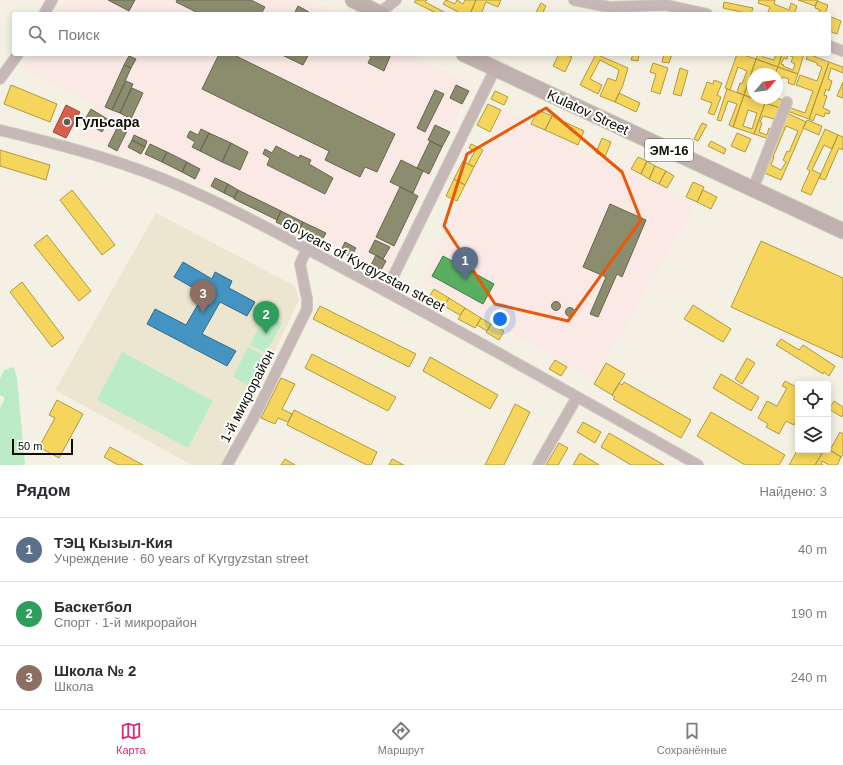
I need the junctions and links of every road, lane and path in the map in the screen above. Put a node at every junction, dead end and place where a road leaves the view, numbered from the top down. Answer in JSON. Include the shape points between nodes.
{"nodes":[{"id":1,"x":52,"y":0,"type":"edge"},
{"id":2,"x":353,"y":0,"type":"edge"},
{"id":3,"x":396,"y":0,"type":"edge"},
{"id":4,"x":574,"y":0,"type":"edge"},
{"id":5,"x":45,"y":12,"type":"edge"},
{"id":6,"x":376,"y":12,"type":"edge"},
{"id":7,"x":382,"y":12,"type":"edge"},
{"id":8,"x":698,"y":12,"type":"edge"},
{"id":9,"x":831,"y":47,"type":"edge"},
{"id":10,"x":843,"y":51,"type":"edge"},
{"id":11,"x":17,"y":56,"type":"edge"},
{"id":12,"x":468,"y":56,"type":"edge"},
{"id":13,"x":495,"y":69,"type":"junction"},
{"id":14,"x":0,"y":79,"type":"edge"},
{"id":15,"x":788,"y":102,"type":"dead end"},
{"id":16,"x":0,"y":130,"type":"edge"},
{"id":17,"x":753,"y":189,"type":"junction"},
{"id":18,"x":843,"y":231,"type":"edge"},
{"id":19,"x":307,"y":249,"type":"junction"},
{"id":20,"x":386,"y":291,"type":"junction"},
{"id":21,"x":577,"y":397,"type":"junction"},
{"id":22,"x":227,"y":465,"type":"edge"},
{"id":23,"x":538,"y":465,"type":"edge"},
{"id":24,"x":698,"y":465,"type":"edge"}],
"edges":[{"from":1,"to":5,"type":"street"},
{"from":2,"to":6,"type":"highway"},
{"from":3,"to":7,"type":"street"},
{"from":4,"to":8,"type":"street","via":[[610,7],[666,5]]},
{"from":9,"to":10,"type":"street"},
{"from":11,"to":14,"type":"street"},
{"from":12,"to":13,"type":"highway","name":"Kulatov Street","number":"ЭМ-16"},
{"from":13,"to":17,"type":"highway","name":"Kulatov Street","number":"ЭМ-16"},
{"from":13,"to":20,"type":"street"},
{"from":15,"to":17,"type":"street"},
{"from":16,"to":19,"type":"street","name":"60 years of Kyrgyzstan street","via":[[78,149],[162,178],[208,198]]},
{"from":17,"to":18,"type":"highway","name":"Kulatov Street","number":"ЭМ-16"},
{"from":19,"to":20,"type":"street","name":"60 years of Kyrgyzstan street"},
{"from":19,"to":22,"type":"street","name":"1-й микрорайон","via":[[300,264],[307,299],[306,308],[253,419]]},
{"from":20,"to":21,"type":"street","name":"60 years of Kyrgyzstan street"},
{"from":21,"to":23,"type":"street"},
{"from":21,"to":24,"type":"street","name":"60 years of Kyrgyzstan street"}]}
